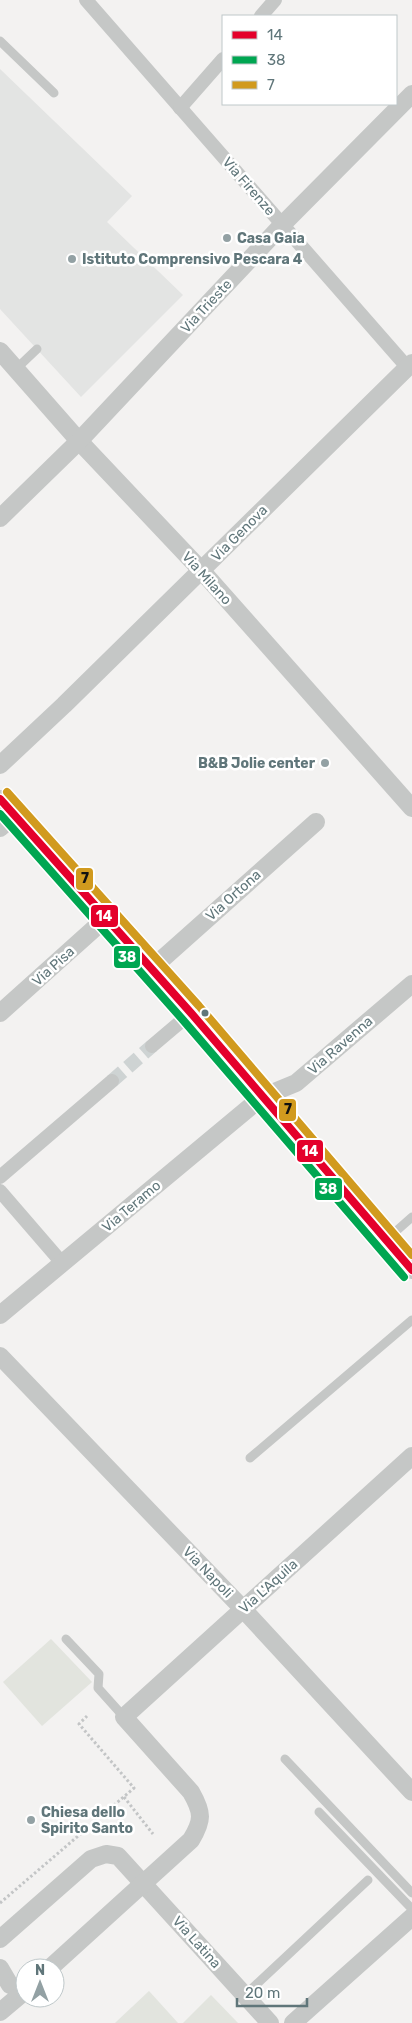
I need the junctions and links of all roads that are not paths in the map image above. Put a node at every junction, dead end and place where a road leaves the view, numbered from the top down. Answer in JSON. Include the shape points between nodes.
{"nodes":[{"id":1,"x":86,"y":0,"type":"edge"},
{"id":2,"x":275,"y":0,"type":"edge"},
{"id":3,"x":262,"y":15,"type":"edge"},
{"id":4,"x":0,"y":41,"type":"edge"},
{"id":5,"x":222,"y":60,"type":"edge"},
{"id":6,"x":54,"y":93,"type":"dead end"},
{"id":7,"x":412,"y":94,"type":"edge"},
{"id":8,"x":180,"y":108,"type":"junction"},
{"id":9,"x":282,"y":224,"type":"junction"},
{"id":10,"x":37,"y":349,"type":"dead end"},
{"id":11,"x":0,"y":351,"type":"edge"},
{"id":12,"x":410,"y":368,"type":"edge"},
{"id":13,"x":16,"y":369,"type":"junction"},
{"id":14,"x":79,"y":440,"type":"junction"},
{"id":15,"x":0,"y":518,"type":"edge"},
{"id":16,"x":201,"y":570,"type":"junction"},
{"id":17,"x":0,"y":765,"type":"edge"},
{"id":18,"x":0,"y":798,"type":"edge"},
{"id":19,"x":412,"y":808,"type":"edge"},
{"id":20,"x":15,"y":815,"type":"junction"},
{"id":21,"x":316,"y":822,"type":"dead end"},
{"id":22,"x":0,"y":828,"type":"edge"},
{"id":23,"x":106,"y":918,"type":"junction"},
{"id":24,"x":151,"y":969,"type":"junction"},
{"id":25,"x":412,"y":984,"type":"edge"},
{"id":26,"x":191,"y":1013,"type":"junction"},
{"id":27,"x":0,"y":1014,"type":"edge"},
{"id":28,"x":152,"y":1046,"type":"tunnel mouth"},
{"id":29,"x":112,"y":1081,"type":"tunnel mouth"},
{"id":30,"x":262,"y":1097,"type":"junction"},
{"id":31,"x":0,"y":1177,"type":"edge"},
{"id":32,"x":0,"y":1191,"type":"edge"},
{"id":33,"x":412,"y":1217,"type":"edge"},
{"id":34,"x":386,"y":1240,"type":"junction"},
{"id":35,"x":63,"y":1264,"type":"junction"},
{"id":36,"x":412,"y":1270,"type":"edge"},
{"id":37,"x":0,"y":1315,"type":"edge"},
{"id":38,"x":412,"y":1320,"type":"edge"},
{"id":39,"x":0,"y":1356,"type":"edge"},
{"id":40,"x":412,"y":1456,"type":"edge"},
{"id":41,"x":250,"y":1458,"type":"dead end"},
{"id":42,"x":243,"y":1609,"type":"junction"},
{"id":43,"x":66,"y":1639,"type":"dead end"},
{"id":44,"x":124,"y":1717,"type":"junction"},
{"id":45,"x":285,"y":1759,"type":"dead end"},
{"id":46,"x":412,"y":1792,"type":"edge"},
{"id":47,"x":319,"y":1812,"type":"dead end"},
{"id":48,"x":368,"y":1880,"type":"dead end"},
{"id":49,"x":144,"y":1883,"type":"junction"},
{"id":50,"x":412,"y":1893,"type":"edge"},
{"id":51,"x":412,"y":1909,"type":"edge"},
{"id":52,"x":412,"y":1917,"type":"edge"},
{"id":53,"x":0,"y":1939,"type":"edge"},
{"id":54,"x":61,"y":1958,"type":"edge"},
{"id":55,"x":0,"y":1968,"type":"edge"},
{"id":56,"x":15,"y":1987,"type":"edge"},
{"id":57,"x":244,"y":1995,"type":"junction"},
{"id":58,"x":15,"y":1999,"type":"edge"},
{"id":59,"x":0,"y":2012,"type":"edge"},
{"id":60,"x":270,"y":2023,"type":"edge"},
{"id":61,"x":293,"y":2023,"type":"edge"}],
"edges":[{"from":1,"to":8,"type":"street","name":"Via Firenze"},
{"from":2,"to":3,"type":"street"},
{"from":4,"to":6,"type":"lane"},
{"from":5,"to":8,"type":"street"},
{"from":7,"to":9,"type":"street","name":"Via Trieste"},
{"from":8,"to":9,"type":"street","name":"Via Firenze"},
{"from":9,"to":12,"type":"street","name":"Via Firenze"},
{"from":9,"to":14,"type":"street","name":"Via Trieste"},
{"from":10,"to":13,"type":"lane"},
{"from":11,"to":13,"type":"street","name":"Via Milano"},
{"from":12,"to":16,"type":"street","name":"Via Genova"},
{"from":13,"to":14,"type":"street","name":"Via Milano"},
{"from":14,"to":15,"type":"street","name":"Via Trieste"},
{"from":14,"to":16,"type":"street","name":"Via Milano"},
{"from":16,"to":17,"type":"street","name":"Via Genova"},
{"from":16,"to":19,"type":"street","name":"Via Milano"},
{"from":18,"to":20,"type":"street"},
{"from":20,"to":22,"type":"street"},
{"from":20,"to":23,"type":"street"},
{"from":21,"to":24,"type":"street","name":"Via Ortona"},
{"from":23,"to":24,"type":"street"},
{"from":23,"to":27,"type":"street","name":"Via Pisa"},
{"from":24,"to":26,"type":"street"},
{"from":25,"to":30,"type":"street","name":"Via Ravenna","via":[[296,1083]]},
{"from":26,"to":28,"type":"street"},
{"from":26,"to":30,"type":"street"},
{"from":29,"to":31,"type":"street"},
{"from":30,"to":34,"type":"street"},
{"from":30,"to":35,"type":"street","name":"Via Teramo"},
{"from":32,"to":35,"type":"street"},
{"from":33,"to":34,"type":"lane"},
{"from":34,"to":36,"type":"street"},
{"from":35,"to":37,"type":"street","name":"Via Teramo"},
{"from":38,"to":41,"type":"lane"},
{"from":39,"to":42,"type":"street","name":"Via Napoli"},
{"from":40,"to":42,"type":"street","name":"Via L'Aquila"},
{"from":42,"to":44,"type":"street","name":"Via L'Aquila"},
{"from":42,"to":46,"type":"street","name":"Via Napoli"},
{"from":43,"to":44,"type":"lane","via":[[98,1674],[98,1688]]},
{"from":44,"to":49,"type":"street","via":[[191,1792],[201,1818],[191,1840]]},
{"from":45,"to":50,"type":"lane"},
{"from":47,"to":51,"type":"lane"},
{"from":48,"to":57,"type":"lane"},
{"from":49,"to":53,"type":"street","name":"Via Latina","via":[[118,1856],[106,1854],[91,1860]]},
{"from":49,"to":54,"type":"street"},
{"from":49,"to":57,"type":"street","name":"Via Latina"},
{"from":52,"to":61,"type":"street"},
{"from":55,"to":56,"type":"street","via":[[10,1985]]},
{"from":57,"to":60,"type":"street","name":"Via Latina"},
{"from":58,"to":59,"type":"street"}]}
